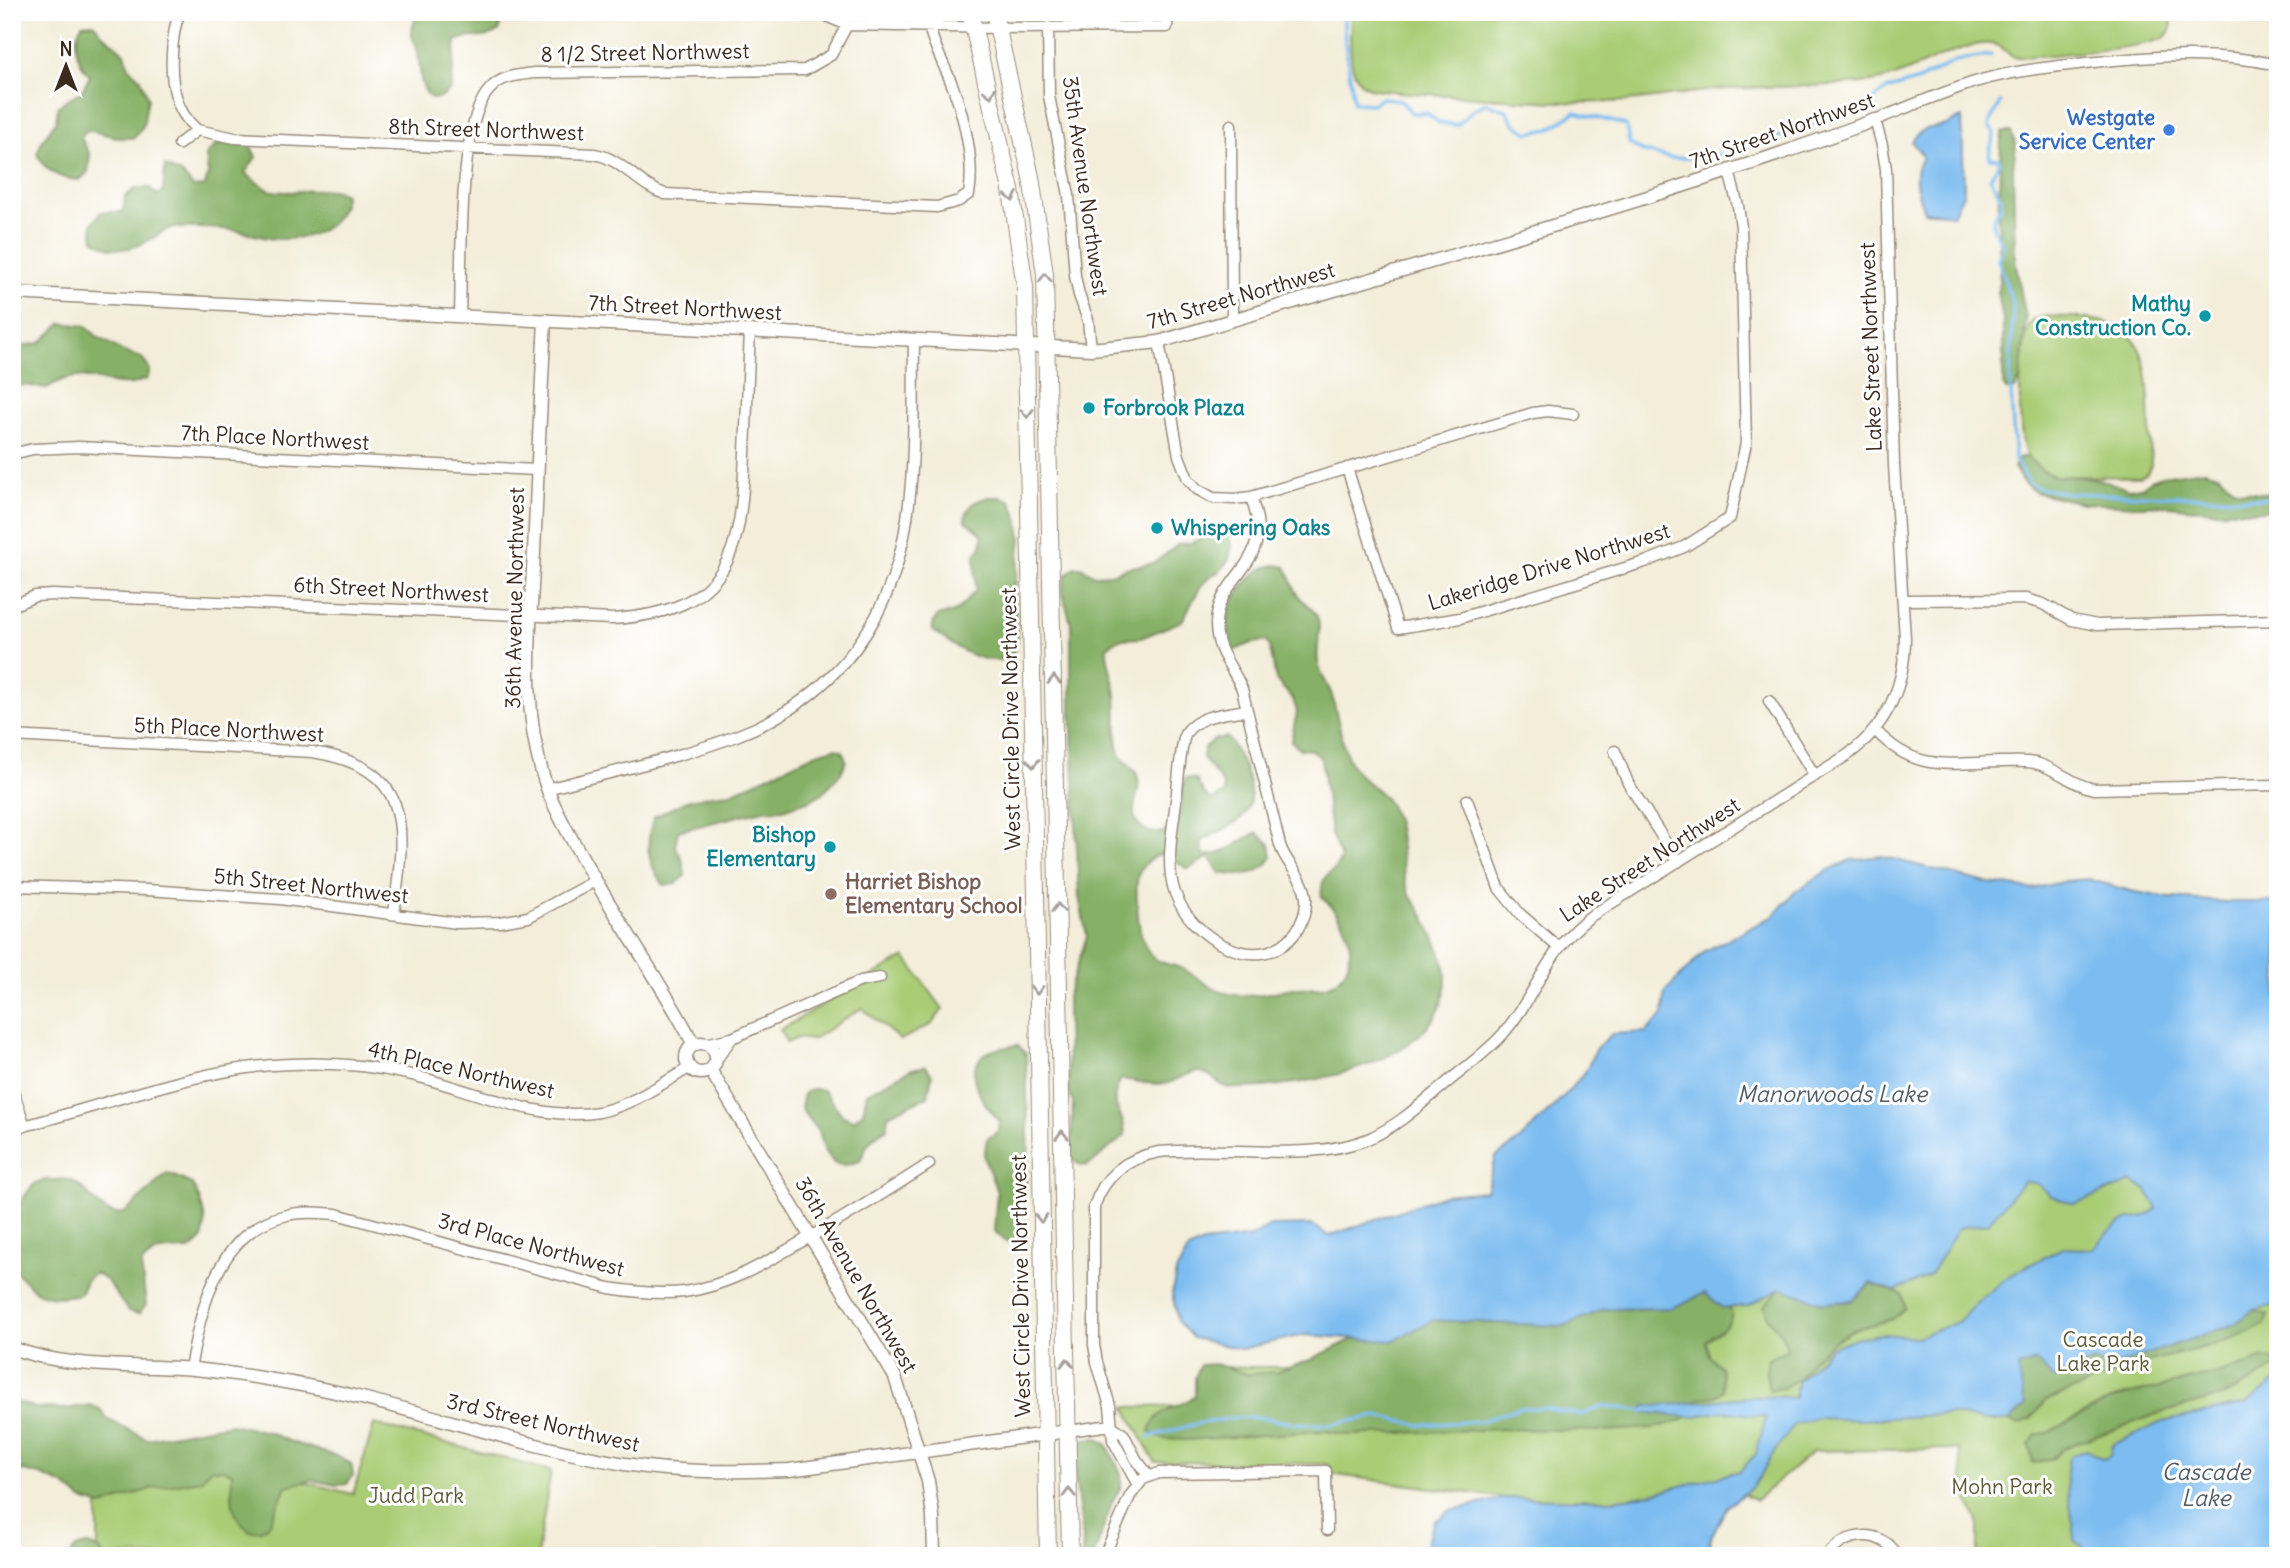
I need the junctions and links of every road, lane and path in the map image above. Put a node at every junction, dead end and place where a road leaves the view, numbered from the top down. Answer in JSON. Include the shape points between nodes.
{"nodes":[{"id":1,"x":180,"y":12,"type":"edge"},
{"id":2,"x":817,"y":12,"type":"edge"},
{"id":3,"x":1168,"y":12,"type":"edge"},
{"id":4,"x":972,"y":20,"type":"edge"},
{"id":5,"x":996,"y":20,"type":"edge"},
{"id":6,"x":847,"y":25,"type":"junction"},
{"id":7,"x":929,"y":26,"type":"junction"},
{"id":8,"x":1048,"y":27,"type":"junction"},
{"id":9,"x":2278,"y":65,"type":"edge"},
{"id":10,"x":1875,"y":120,"type":"junction"},
{"id":11,"x":1231,"y":125,"type":"dead end"},
{"id":12,"x":197,"y":130,"type":"junction"},
{"id":13,"x":179,"y":144,"type":"dead end"},
{"id":14,"x":468,"y":149,"type":"junction"},
{"id":15,"x":1729,"y":171,"type":"junction"},
{"id":16,"x":12,"y":293,"type":"edge"},
{"id":17,"x":460,"y":315,"type":"junction"},
{"id":18,"x":545,"y":320,"type":"junction"},
{"id":19,"x":1232,"y":320,"type":"junction"},
{"id":20,"x":750,"y":330,"type":"junction"},
{"id":21,"x":914,"y":339,"type":"junction"},
{"id":22,"x":1159,"y":342,"type":"junction"},
{"id":23,"x":1026,"y":345,"type":"junction"},
{"id":24,"x":1047,"y":346,"type":"junction"},
{"id":25,"x":1091,"y":349,"type":"junction"},
{"id":26,"x":1573,"y":414,"type":"dead end"},
{"id":27,"x":12,"y":454,"type":"edge"},
{"id":28,"x":1348,"y":468,"type":"junction"},
{"id":29,"x":537,"y":470,"type":"junction"},
{"id":30,"x":1251,"y":497,"type":"junction"},
{"id":31,"x":1903,"y":600,"type":"junction"},
{"id":32,"x":12,"y":606,"type":"edge"},
{"id":33,"x":531,"y":616,"type":"junction"},
{"id":34,"x":2278,"y":620,"type":"edge"},
{"id":35,"x":1769,"y":701,"type":"dead end"},
{"id":36,"x":1247,"y":710,"type":"junction"},
{"id":37,"x":1875,"y":730,"type":"junction"},
{"id":38,"x":12,"y":736,"type":"edge"},
{"id":39,"x":1615,"y":751,"type":"dead end"},
{"id":40,"x":1815,"y":776,"type":"junction"},
{"id":41,"x":2278,"y":785,"type":"edge"},
{"id":42,"x":547,"y":789,"type":"junction"},
{"id":43,"x":1467,"y":800,"type":"dead end"},
{"id":44,"x":1678,"y":862,"type":"junction"},
{"id":45,"x":595,"y":881,"type":"junction"},
{"id":46,"x":12,"y":886,"type":"edge"},
{"id":47,"x":394,"y":914,"type":"junction"},
{"id":48,"x":1558,"y":947,"type":"junction"},
{"id":49,"x":880,"y":978,"type":"dead end"},
{"id":50,"x":732,"y":1038,"type":"junction"},
{"id":51,"x":700,"y":1044,"type":"junction"},
{"id":52,"x":713,"y":1065,"type":"junction"},
{"id":53,"x":689,"y":1068,"type":"junction"},
{"id":54,"x":12,"y":1088,"type":"edge"},
{"id":55,"x":25,"y":1126,"type":"junction"},
{"id":56,"x":12,"y":1129,"type":"edge"},
{"id":57,"x":929,"y":1164,"type":"dead end"},
{"id":58,"x":812,"y":1237,"type":"junction"},
{"id":59,"x":12,"y":1348,"type":"edge"},
{"id":60,"x":190,"y":1369,"type":"junction"},
{"id":61,"x":1111,"y":1425,"type":"junction"},
{"id":62,"x":1068,"y":1431,"type":"junction"},
{"id":63,"x":1045,"y":1433,"type":"junction"},
{"id":64,"x":920,"y":1453,"type":"junction"},
{"id":65,"x":1149,"y":1476,"type":"junction"},
{"id":66,"x":1138,"y":1485,"type":"junction"},
{"id":67,"x":1326,"y":1530,"type":"dead end"},
{"id":68,"x":934,"y":1556,"type":"edge"},
{"id":69,"x":1048,"y":1556,"type":"edge"},
{"id":70,"x":1070,"y":1556,"type":"edge"},
{"id":71,"x":1104,"y":1556,"type":"edge"},
{"id":72,"x":1828,"y":1556,"type":"edge"},
{"id":73,"x":1898,"y":1556,"type":"edge"}],
"edges":[{"from":1,"to":12,"type":"street","via":[[173,38],[174,84],[182,111]]},
{"from":2,"to":6,"type":"street"},
{"from":3,"to":8,"type":"street","via":[[1167,27]]},
{"from":4,"to":5,"type":"street"},
{"from":4,"to":7,"type":"street"},
{"from":4,"to":23,"type":"main road","name":"West Circle Drive Northwest","one_way":true,"via":[[1017,224]]},
{"from":5,"to":8,"type":"street"},
{"from":24,"to":5,"type":"main road","name":"West Circle Drive Northwest","one_way":true,"via":[[1038,213]]},
{"from":6,"to":7,"type":"street"},
{"from":6,"to":14,"type":"street","name":"8 1/2 Street Northwest","via":[[831,55],[805,70],[513,76],[498,81],[482,99]]},
{"from":7,"to":14,"type":"street","name":"8th Street Northwest","via":[[958,104],[970,159],[969,194],[959,201],[937,206],[665,194],[603,155]]},
{"from":8,"to":25,"type":"street","name":"35th Avenue Northwest","via":[[1049,96],[1069,195],[1075,276]]},
{"from":9,"to":10,"type":"street","name":"7th Street Northwest","via":[[2200,55],[2014,72]]},
{"from":10,"to":15,"type":"street","name":"7th Street Northwest"},
{"from":10,"to":31,"type":"street","name":"Lake Street Northwest","via":[[1886,169],[1894,464]]},
{"from":11,"to":19,"type":"street"},
{"from":12,"to":13,"type":"street"},
{"from":12,"to":14,"type":"street","name":"8th Street Northwest","via":[[235,138]]},
{"from":14,"to":17,"type":"street","name":"8 1/2 Street Northwest"},
{"from":15,"to":19,"type":"street","name":"7th Street Northwest"},
{"from":15,"to":28,"type":"street","name":"Lakeridge Drive Northwest","via":[[1741,227],[1746,443],[1730,518],[1684,547],[1645,562],[1460,618],[1398,628]]},
{"from":16,"to":17,"type":"street","name":"7th Street Northwest"},
{"from":17,"to":18,"type":"street","name":"7th Street Northwest"},
{"from":18,"to":20,"type":"street","name":"7th Street Northwest"},
{"from":18,"to":29,"type":"street","name":"36th Avenue Northwest"},
{"from":19,"to":22,"type":"street","name":"7th Street Northwest"},
{"from":20,"to":21,"type":"street","name":"7th Street Northwest"},
{"from":20,"to":33,"type":"street","name":"6th Street Northwest","via":[[741,514],[732,553],[722,572],[691,600],[642,617]]},
{"from":21,"to":23,"type":"street","name":"7th Street Northwest"},
{"from":21,"to":42,"type":"street","via":[[912,470],[903,543],[877,619],[848,658],[794,706],[737,736]]},
{"from":22,"to":25,"type":"street","name":"7th Street Northwest"},
{"from":22,"to":30,"type":"street","via":[[1179,456],[1188,479],[1213,498]]},
{"from":23,"to":24,"type":"street","name":"7th Street Northwest"},
{"from":23,"to":63,"type":"main road","name":"West Circle Drive Northwest","one_way":true},
{"from":24,"to":25,"type":"street","name":"7th Street Northwest"},
{"from":62,"to":24,"type":"main road","name":"West Circle Drive Northwest","one_way":true},
{"from":26,"to":28,"type":"street","via":[[1533,413]]},
{"from":27,"to":29,"type":"street","name":"7th Place Northwest","via":[[79,447]]},
{"from":28,"to":30,"type":"street"},
{"from":29,"to":33,"type":"street","name":"36th Avenue Northwest"},
{"from":30,"to":36,"type":"street","via":[[1258,527],[1256,543],[1226,589],[1216,624],[1220,651],[1242,690]]},
{"from":31,"to":34,"type":"street","via":[[2026,599],[2077,622],[2104,626]]},
{"from":31,"to":37,"type":"street","name":"Lake Street Northwest","via":[[1903,670],[1893,701]]},
{"from":32,"to":33,"type":"street","name":"6th Street Northwest","via":[[35,596],[76,595]]},
{"from":33,"to":42,"type":"street","name":"36th Avenue Northwest","via":[[530,715]]},
{"from":35,"to":40,"type":"street"},
{"from":36,"to":36,"type":"street","via":[[1199,720],[1185,734],[1170,859],[1175,892],[1198,929],[1224,946],[1263,953],[1292,937],[1304,917],[1306,897],[1282,851]]},
{"from":37,"to":40,"type":"street","name":"Lake Street Northwest"},
{"from":37,"to":41,"type":"street","via":[[1893,748],[1920,761],[2036,763],[2094,789]]},
{"from":38,"to":47,"type":"street","name":"5th Place Northwest","via":[[313,752],[356,762],[385,785],[398,818],[401,857]]},
{"from":39,"to":44,"type":"street","via":[[1628,783]]},
{"from":40,"to":44,"type":"street","name":"Lake Street Northwest"},
{"from":42,"to":45,"type":"street","name":"36th Avenue Northwest"},
{"from":43,"to":48,"type":"street","via":[[1499,888],[1520,914]]},
{"from":44,"to":48,"type":"street","name":"Lake Street Northwest","via":[[1591,916]]},
{"from":45,"to":47,"type":"street","name":"5th Street Northwest","via":[[528,917],[507,921],[457,923]]},
{"from":45,"to":51,"type":"street","name":"36th Avenue Northwest"},
{"from":46,"to":47,"type":"street","name":"5th Street Northwest","via":[[234,895]]},
{"from":48,"to":61,"type":"street","name":"Lake Street Northwest","via":[[1497,1040],[1379,1133],[1321,1150],[1159,1152],[1117,1169],[1097,1199],[1093,1215],[1094,1345]]},
{"from":49,"to":50,"type":"street","via":[[861,981]]},
{"from":50,"to":51,"type":"street"},
{"from":50,"to":52,"type":"street"},
{"from":51,"to":52,"type":"street","name":"36th Avenue Northwest","via":[[714,1051]]},
{"from":51,"to":53,"type":"street","via":[[687,1052]]},
{"from":52,"to":53,"type":"street","via":[[699,1073]]},
{"from":52,"to":58,"type":"street","name":"36th Avenue Northwest"},
{"from":53,"to":55,"type":"street","name":"4th Place Northwest","via":[[628,1103],[580,1113],[534,1109],[379,1068],[265,1065],[197,1078]]},
{"from":54,"to":55,"type":"street"},
{"from":55,"to":56,"type":"street","name":"4th Place Northwest"},
{"from":57,"to":58,"type":"street","name":"3rd Place Northwest"},
{"from":58,"to":60,"type":"street","name":"3rd Place Northwest","via":[[734,1279],[684,1292],[655,1293],[609,1288],[351,1217],[291,1214],[251,1230],[225,1260],[200,1315]]},
{"from":58,"to":64,"type":"street","name":"36th Avenue Northwest","via":[[895,1377]]},
{"from":59,"to":60,"type":"street","name":"3rd Street Northwest","via":[[80,1363]]},
{"from":60,"to":64,"type":"street","name":"3rd Street Northwest","via":[[346,1394],[640,1466],[789,1470]]},
{"from":61,"to":62,"type":"street","name":"3rd Street Northwest"},
{"from":61,"to":65,"type":"street","via":[[1124,1435]]},
{"from":61,"to":66,"type":"street","name":"Lake Street Northwest","via":[[1114,1444]]},
{"from":62,"to":63,"type":"street","name":"3rd Street Northwest"},
{"from":70,"to":62,"type":"main road","name":"West Circle Drive Northwest","one_way":true},
{"from":63,"to":64,"type":"street","name":"3rd Street Northwest"},
{"from":63,"to":69,"type":"main road","name":"West Circle Drive Northwest"},
{"from":64,"to":68,"type":"street","name":"36th Avenue Northwest","via":[[930,1491]]},
{"from":65,"to":66,"type":"street"},
{"from":65,"to":67,"type":"street","via":[[1326,1471]]},
{"from":66,"to":71,"type":"street","via":[[1125,1504]]},
{"from":72,"to":73,"type":"street","via":[[1839,1543],[1862,1535],[1885,1542]]}]}
